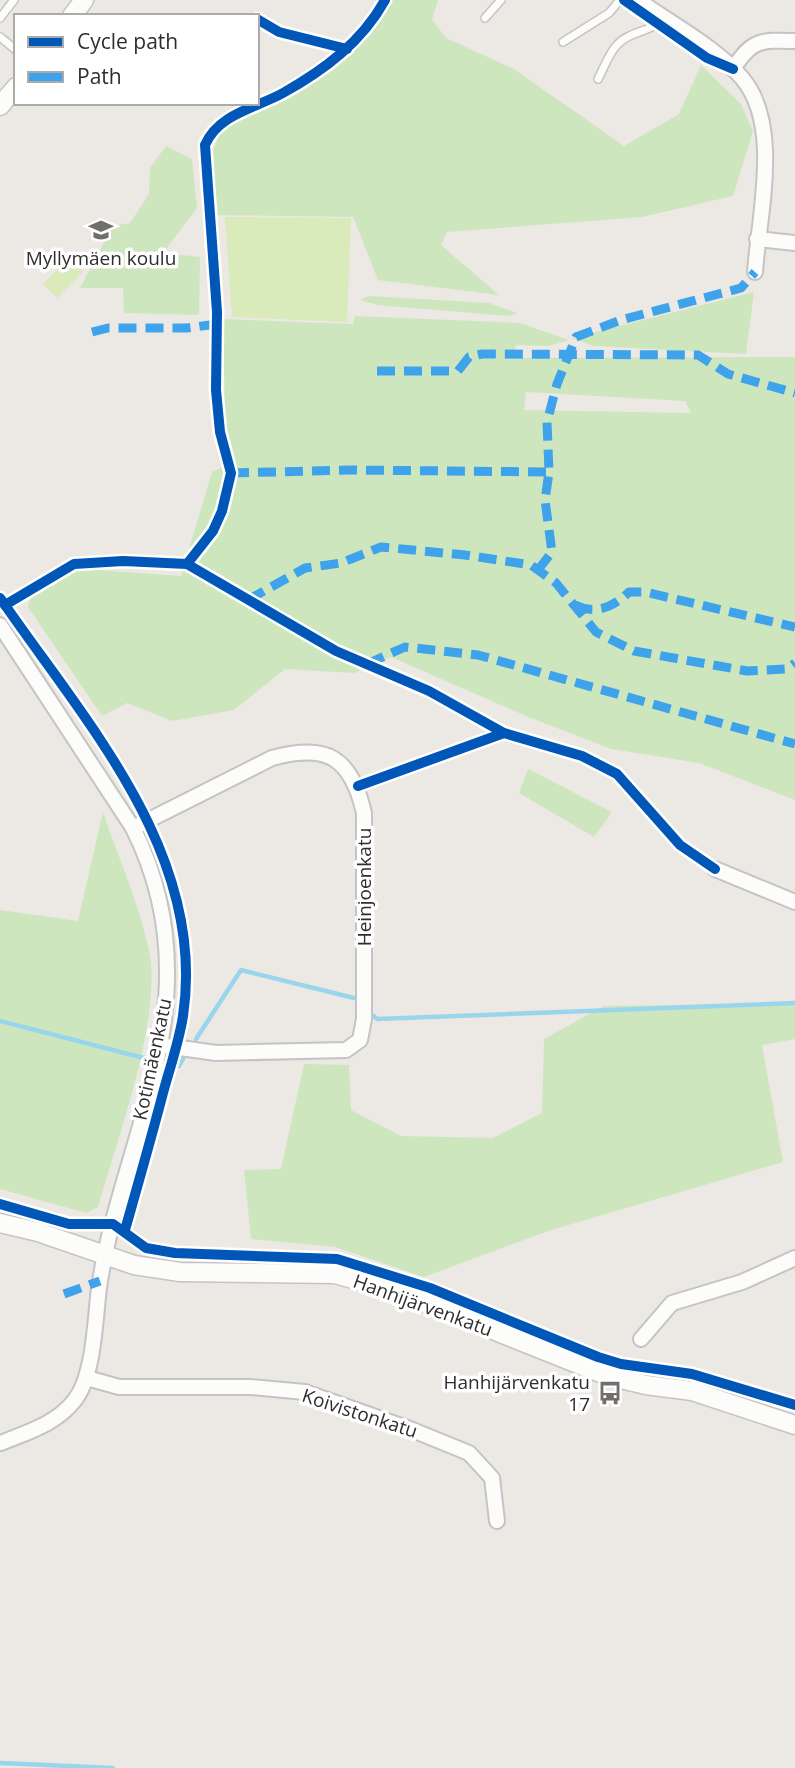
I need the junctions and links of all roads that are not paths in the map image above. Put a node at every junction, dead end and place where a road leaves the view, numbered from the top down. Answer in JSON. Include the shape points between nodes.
{"nodes":[{"id":1,"x":14,"y":0,"type":"edge"},
{"id":2,"x":620,"y":0,"type":"edge"},
{"id":3,"x":638,"y":0,"type":"edge"},
{"id":4,"x":498,"y":1,"type":"edge"},
{"id":5,"x":0,"y":18,"type":"edge"},
{"id":6,"x":485,"y":18,"type":"dead end"},
{"id":7,"x":665,"y":19,"type":"junction"},
{"id":8,"x":0,"y":37,"type":"edge"},
{"id":9,"x":795,"y":41,"type":"edge"},
{"id":10,"x":563,"y":42,"type":"dead end"},
{"id":11,"x":14,"y":48,"type":"edge"},
{"id":12,"x":733,"y":69,"type":"junction"},
{"id":13,"x":598,"y":79,"type":"dead end"},
{"id":14,"x":14,"y":88,"type":"edge"},
{"id":15,"x":0,"y":106,"type":"edge"},
{"id":16,"x":757,"y":239,"type":"junction"},
{"id":17,"x":795,"y":243,"type":"edge"},
{"id":18,"x":755,"y":272,"type":"dead end"},
{"id":19,"x":0,"y":625,"type":"edge"},
{"id":20,"x":133,"y":828,"type":"junction"},
{"id":21,"x":715,"y":869,"type":"dead end"},
{"id":22,"x":795,"y":901,"type":"edge"},
{"id":23,"x":159,"y":1045,"type":"junction"},
{"id":24,"x":0,"y":1223,"type":"edge"},
{"id":25,"x":106,"y":1254,"type":"junction"},
{"id":26,"x":795,"y":1258,"type":"edge"},
{"id":27,"x":641,"y":1339,"type":"dead end"},
{"id":28,"x":87,"y":1378,"type":"junction"},
{"id":29,"x":795,"y":1425,"type":"edge"},
{"id":30,"x":2,"y":1443,"type":"edge"},
{"id":31,"x":497,"y":1521,"type":"dead end"}],
"edges":[{"from":1,"to":5,"type":"lane"},
{"from":2,"to":10,"type":"lane","via":[[609,13]]},
{"from":3,"to":7,"type":"street"},
{"from":4,"to":6,"type":"lane"},
{"from":7,"to":12,"type":"street"},
{"from":7,"to":13,"type":"lane","via":[[616,45]]},
{"from":8,"to":11,"type":"lane"},
{"from":9,"to":12,"type":"street","via":[[766,40],[752,45]]},
{"from":12,"to":16,"type":"street","via":[[755,97],[765,128]]},
{"from":14,"to":15,"type":"street"},
{"from":16,"to":17,"type":"street"},
{"from":16,"to":18,"type":"street"},
{"from":19,"to":20,"type":"street","name":"Kotimäenkatu"},
{"from":20,"to":23,"type":"street","name":"Kotimäenkatu","via":[[148,857],[166,937],[166,997]]},
{"from":20,"to":23,"type":"street","name":"Heinjoenkatu","via":[[272,758],[296,751],[320,753],[342,765],[358,786],[364,813],[364,1019],[360,1040],[345,1050],[216,1053]]},
{"from":21,"to":22,"type":"street"},
{"from":23,"to":25,"type":"street","name":"Kotimäenkatu"},
{"from":24,"to":25,"type":"street","name":"Hanhijärvenkatu"},
{"from":25,"to":28,"type":"street","name":"Kotimäenkatu"},
{"from":25,"to":29,"type":"street","name":"Hanhijärvenkatu","via":[[134,1265],[180,1272],[335,1274],[395,1291],[608,1376],[692,1391]]},
{"from":26,"to":27,"type":"street","via":[[742,1282],[671,1303]]},
{"from":28,"to":30,"type":"street","name":"Kotimäenkatu","via":[[57,1419]]},
{"from":28,"to":31,"type":"street","name":"Koivistonkatu","via":[[119,1387],[251,1387],[305,1392],[468,1453],[492,1478]]}]}
